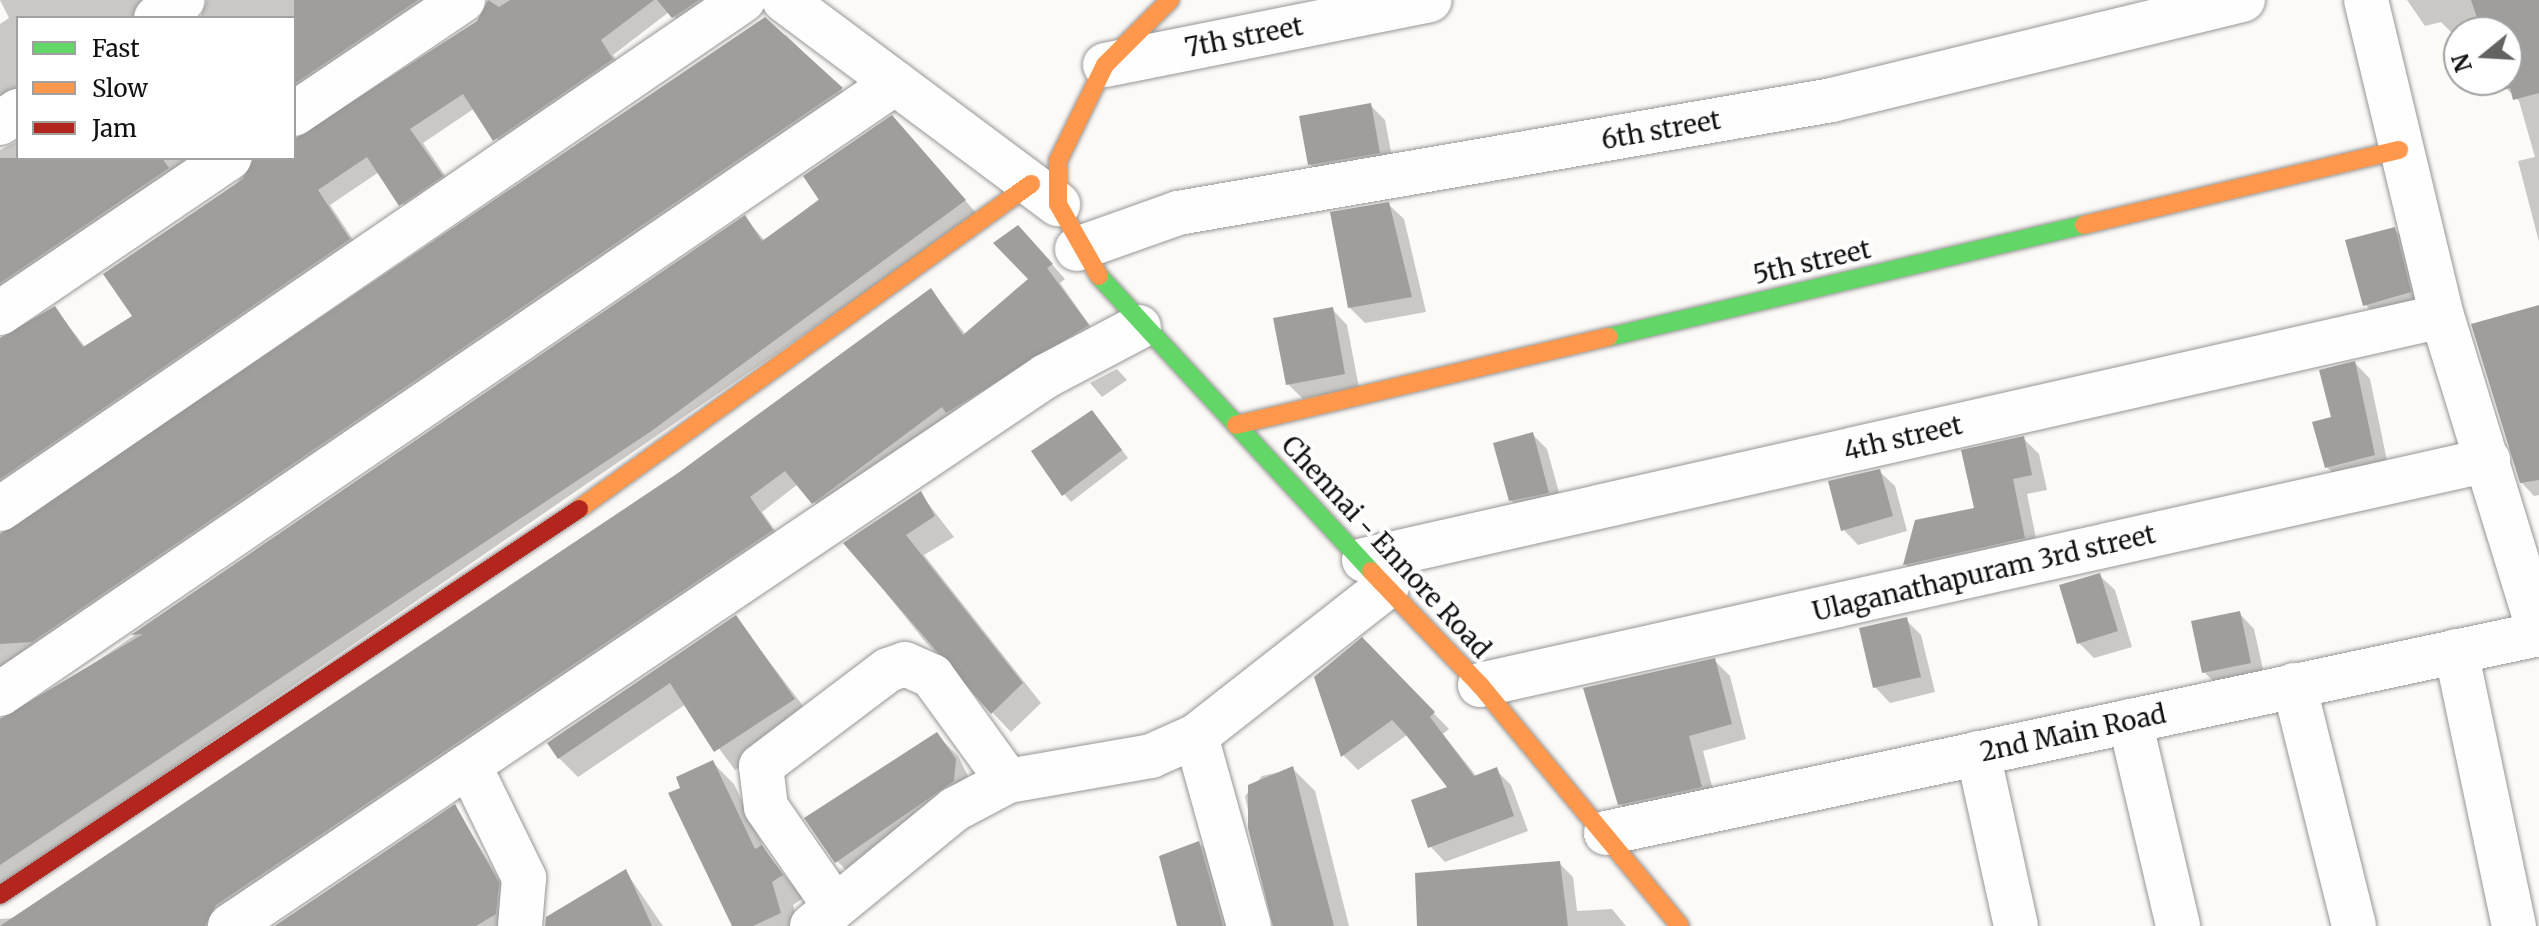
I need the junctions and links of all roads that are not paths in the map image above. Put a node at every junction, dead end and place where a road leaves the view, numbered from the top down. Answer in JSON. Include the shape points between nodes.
{"nodes":[{"id":1,"x":183,"y":0,"type":"edge"},
{"id":2,"x":463,"y":0,"type":"edge"},
{"id":3,"x":743,"y":0,"type":"edge"},
{"id":4,"x":784,"y":0,"type":"edge"},
{"id":5,"x":1170,"y":0,"type":"edge"},
{"id":6,"x":1430,"y":0,"type":"edge"},
{"id":7,"x":2243,"y":0,"type":"edge"},
{"id":8,"x":2366,"y":0,"type":"edge"},
{"id":9,"x":159,"y":16,"type":"edge"},
{"id":10,"x":1105,"y":65,"type":"junction"},
{"id":11,"x":895,"y":83,"type":"junction"},
{"id":12,"x":296,"y":113,"type":"edge"},
{"id":13,"x":2399,"y":150,"type":"junction"},
{"id":14,"x":226,"y":160,"type":"edge"},
{"id":15,"x":1045,"y":194,"type":"junction"},
{"id":16,"x":1077,"y":249,"type":"junction"},
{"id":17,"x":0,"y":313,"type":"edge"},
{"id":18,"x":2442,"y":316,"type":"junction"},
{"id":19,"x":1139,"y":327,"type":"junction"},
{"id":20,"x":1236,"y":425,"type":"junction"},
{"id":21,"x":2488,"y":460,"type":"junction"},
{"id":22,"x":0,"y":509,"type":"edge"},
{"id":23,"x":1375,"y":573,"type":"junction"},
{"id":24,"x":2539,"y":633,"type":"edge"},
{"id":25,"x":2456,"y":651,"type":"junction"},
{"id":26,"x":1480,"y":685,"type":"junction"},
{"id":27,"x":2294,"y":685,"type":"junction"},
{"id":28,"x":0,"y":694,"type":"edge"},
{"id":29,"x":2130,"y":721,"type":"junction"},
{"id":30,"x":1196,"y":736,"type":"junction"},
{"id":31,"x":1978,"y":753,"type":"junction"},
{"id":32,"x":469,"y":765,"type":"junction"},
{"id":33,"x":1008,"y":781,"type":"junction"},
{"id":34,"x":1606,"y":833,"type":"junction"},
{"id":35,"x":0,"y":895,"type":"edge"},
{"id":36,"x":823,"y":916,"type":"edge"},
{"id":37,"x":516,"y":922,"type":"edge"},
{"id":38,"x":230,"y":926,"type":"edge"},
{"id":39,"x":1249,"y":926,"type":"edge"},
{"id":40,"x":1680,"y":926,"type":"edge"},
{"id":41,"x":2016,"y":926,"type":"edge"},
{"id":42,"x":2178,"y":926,"type":"edge"},
{"id":43,"x":2354,"y":926,"type":"edge"},
{"id":44,"x":2514,"y":926,"type":"edge"}],
"edges":[{"from":1,"to":9,"type":"street"},
{"from":2,"to":12,"type":"street"},
{"from":3,"to":22,"type":"street"},
{"from":4,"to":11,"type":"street"},
{"from":5,"to":10,"type":"street"},
{"from":6,"to":10,"type":"street","name":"7th street"},
{"from":7,"to":16,"type":"street","name":"6th street","via":[[1832,100],[1178,213]]},
{"from":8,"to":13,"type":"street"},
{"from":10,"to":15,"type":"street"},
{"from":11,"to":15,"type":"street"},
{"from":11,"to":28,"type":"street"},
{"from":13,"to":18,"type":"street"},
{"from":13,"to":20,"type":"street","name":"5th street"},
{"from":14,"to":17,"type":"street"},
{"from":15,"to":16,"type":"street","name":"Chennai - Ennore Road"},
{"from":15,"to":35,"type":"street"},
{"from":16,"to":19,"type":"street","name":"Chennai - Ennore Road"},
{"from":18,"to":21,"type":"street"},
{"from":18,"to":23,"type":"street","name":"4th street"},
{"from":19,"to":20,"type":"street","name":"Chennai - Ennore Road"},
{"from":19,"to":32,"type":"street","via":[[1046,376]]},
{"from":20,"to":23,"type":"street","name":"Chennai - Ennore Road"},
{"from":21,"to":24,"type":"street"},
{"from":21,"to":26,"type":"street","name":"Ulaganathapuram 3rd street"},
{"from":23,"to":26,"type":"street","name":"Chennai - Ennore Road"},
{"from":23,"to":30,"type":"street"},
{"from":24,"to":25,"type":"street","name":"2nd Main Road"},
{"from":25,"to":27,"type":"street","name":"2nd Main Road"},
{"from":25,"to":44,"type":"street"},
{"from":26,"to":34,"type":"street","name":"Chennai - Ennore Road"},
{"from":27,"to":29,"type":"street","name":"2nd Main Road"},
{"from":27,"to":43,"type":"street"},
{"from":29,"to":31,"type":"street","name":"2nd Main Road"},
{"from":29,"to":42,"type":"street"},
{"from":30,"to":33,"type":"street","via":[[1151,756]]},
{"from":30,"to":39,"type":"street"},
{"from":31,"to":34,"type":"street","name":"2nd Main Road"},
{"from":31,"to":41,"type":"street"},
{"from":32,"to":37,"type":"street","via":[[512,844],[524,878]]},
{"from":32,"to":38,"type":"street"},
{"from":33,"to":36,"type":"street","via":[[955,809]]},
{"from":33,"to":36,"type":"street","via":[[932,676],[905,664],[888,670],[761,766],[766,807]]},
{"from":34,"to":40,"type":"street","name":"Chennai - Ennore Road"}]}
